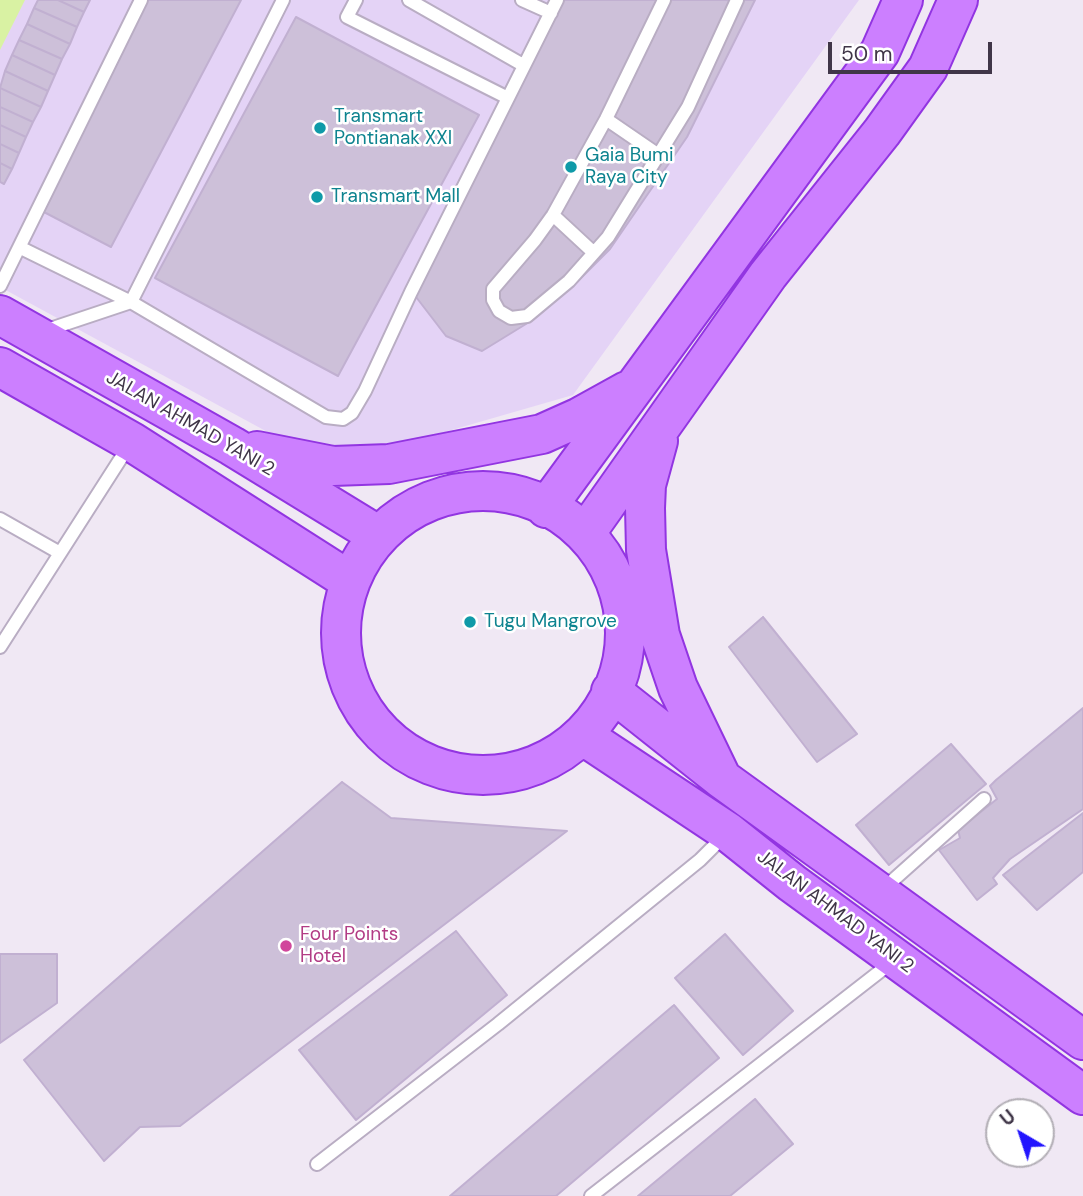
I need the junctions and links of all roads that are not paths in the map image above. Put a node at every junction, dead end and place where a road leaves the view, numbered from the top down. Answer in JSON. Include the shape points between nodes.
{"nodes":[{"id":1,"x":141,"y":0,"type":"edge"},
{"id":2,"x":283,"y":0,"type":"edge"},
{"id":3,"x":356,"y":0,"type":"edge"},
{"id":4,"x":409,"y":0,"type":"edge"},
{"id":5,"x":522,"y":0,"type":"edge"},
{"id":6,"x":557,"y":0,"type":"edge"},
{"id":7,"x":664,"y":0,"type":"edge"},
{"id":8,"x":737,"y":0,"type":"edge"},
{"id":9,"x":903,"y":0,"type":"edge"},
{"id":10,"x":958,"y":0,"type":"edge"},
{"id":11,"x":551,"y":13,"type":"junction"},
{"id":12,"x":523,"y":65,"type":"junction"},
{"id":13,"x":508,"y":98,"type":"junction"},
{"id":14,"x":606,"y":119,"type":"junction"},
{"id":15,"x":660,"y":156,"type":"junction"},
{"id":16,"x":552,"y":215,"type":"junction"},
{"id":17,"x":21,"y":248,"type":"junction"},
{"id":18,"x":594,"y":253,"type":"junction"},
{"id":19,"x":0,"y":286,"type":"edge"},
{"id":20,"x":131,"y":302,"type":"junction"},
{"id":21,"x":0,"y":315,"type":"edge"},
{"id":22,"x":34,"y":334,"type":"junction"},
{"id":23,"x":0,"y":367,"type":"edge"},
{"id":24,"x":631,"y":388,"type":"junction"},
{"id":25,"x":664,"y":419,"type":"junction"},
{"id":26,"x":132,"y":442,"type":"junction"},
{"id":27,"x":232,"y":446,"type":"junction"},
{"id":28,"x":546,"y":508,"type":"junction"},
{"id":29,"x":0,"y":519,"type":"edge"},
{"id":30,"x":585,"y":534,"type":"junction"},
{"id":31,"x":379,"y":536,"type":"junction"},
{"id":32,"x":60,"y":553,"type":"junction"},
{"id":33,"x":350,"y":581,"type":"junction"},
{"id":34,"x":0,"y":647,"type":"edge"},
{"id":35,"x":611,"y":691,"type":"junction"},
{"id":36,"x":582,"y":735,"type":"junction"},
{"id":37,"x":722,"y":779,"type":"junction"},
{"id":38,"x":984,"y":799,"type":"dead end"},
{"id":39,"x":728,"y":832,"type":"junction"},
{"id":40,"x":879,"y":893,"type":"junction"},
{"id":41,"x":896,"y":958,"type":"junction"},
{"id":42,"x":1083,"y":1041,"type":"edge"},
{"id":43,"x":1083,"y":1095,"type":"edge"},
{"id":44,"x":317,"y":1164,"type":"dead end"},
{"id":45,"x":591,"y":1196,"type":"edge"}],
"edges":[{"from":1,"to":17,"type":"lane"},
{"from":2,"to":20,"type":"lane"},
{"from":3,"to":13,"type":"lane","via":[[347,17]]},
{"from":4,"to":12,"type":"lane"},
{"from":5,"to":11,"type":"lane"},
{"from":6,"to":11,"type":"lane"},
{"from":7,"to":14,"type":"lane"},
{"from":8,"to":15,"type":"lane"},
{"from":9,"to":24,"type":"highway","via":[[880,52]]},
{"from":10,"to":25,"type":"highway","via":[[928,68]]},
{"from":11,"to":12,"type":"lane"},
{"from":12,"to":13,"type":"lane"},
{"from":13,"to":20,"type":"lane","via":[[365,391],[343,419],[326,417]]},
{"from":14,"to":15,"type":"lane"},
{"from":14,"to":16,"type":"lane"},
{"from":15,"to":18,"type":"lane"},
{"from":16,"to":18,"type":"lane"},
{"from":16,"to":18,"type":"lane","via":[[493,289],[499,311],[511,318],[527,316]]},
{"from":17,"to":19,"type":"lane"},
{"from":17,"to":20,"type":"lane"},
{"from":20,"to":22,"type":"lane"},
{"from":21,"to":22,"type":"highway","name":"JALAN AHMAD YANI 2"},
{"from":22,"to":27,"type":"highway","name":"JALAN AHMAD YANI 2"},
{"from":23,"to":26,"type":"highway"},
{"from":24,"to":27,"type":"highway","via":[[542,434],[389,464],[333,466]]},
{"from":24,"to":28,"type":"highway","via":[[595,446]]},
{"from":25,"to":30,"type":"highway"},
{"from":25,"to":37,"type":"highway","via":[[646,485],[646,550],[653,596],[665,657]]},
{"from":26,"to":32,"type":"lane"},
{"from":26,"to":33,"type":"highway"},
{"from":27,"to":31,"type":"highway","name":"JALAN AHMAD YANI 2"},
{"from":28,"to":30,"type":"highway"},
{"from":28,"to":31,"type":"highway","via":[[509,492],[472,490],[436,498],[402,516]]},
{"from":29,"to":32,"type":"lane"},
{"from":30,"to":35,"type":"highway","via":[[607,561],[622,596],[626,634],[620,672]]},
{"from":31,"to":33,"type":"highway"},
{"from":32,"to":34,"type":"lane"},
{"from":33,"to":36,"type":"highway","via":[[342,615],[342,650],[350,684],[367,715],[390,741],[419,760],[452,771],[487,775],[522,769],[554,755]]},
{"from":35,"to":36,"type":"highway"},
{"from":35,"to":37,"type":"highway","name":"JALAN AHMAD YANI 2"},
{"from":36,"to":39,"type":"highway","name":"JALAN AHMAD YANI 2"},
{"from":37,"to":40,"type":"highway","name":"JALAN AHMAD YANI 2"},
{"from":38,"to":40,"type":"lane"},
{"from":39,"to":41,"type":"highway","name":"JALAN AHMAD YANI 2"},
{"from":39,"to":44,"type":"lane","via":[[519,1007]]},
{"from":40,"to":42,"type":"highway","name":"JALAN AHMAD YANI 2"},
{"from":41,"to":43,"type":"highway","name":"JALAN AHMAD YANI 2"},
{"from":41,"to":45,"type":"lane"}]}
